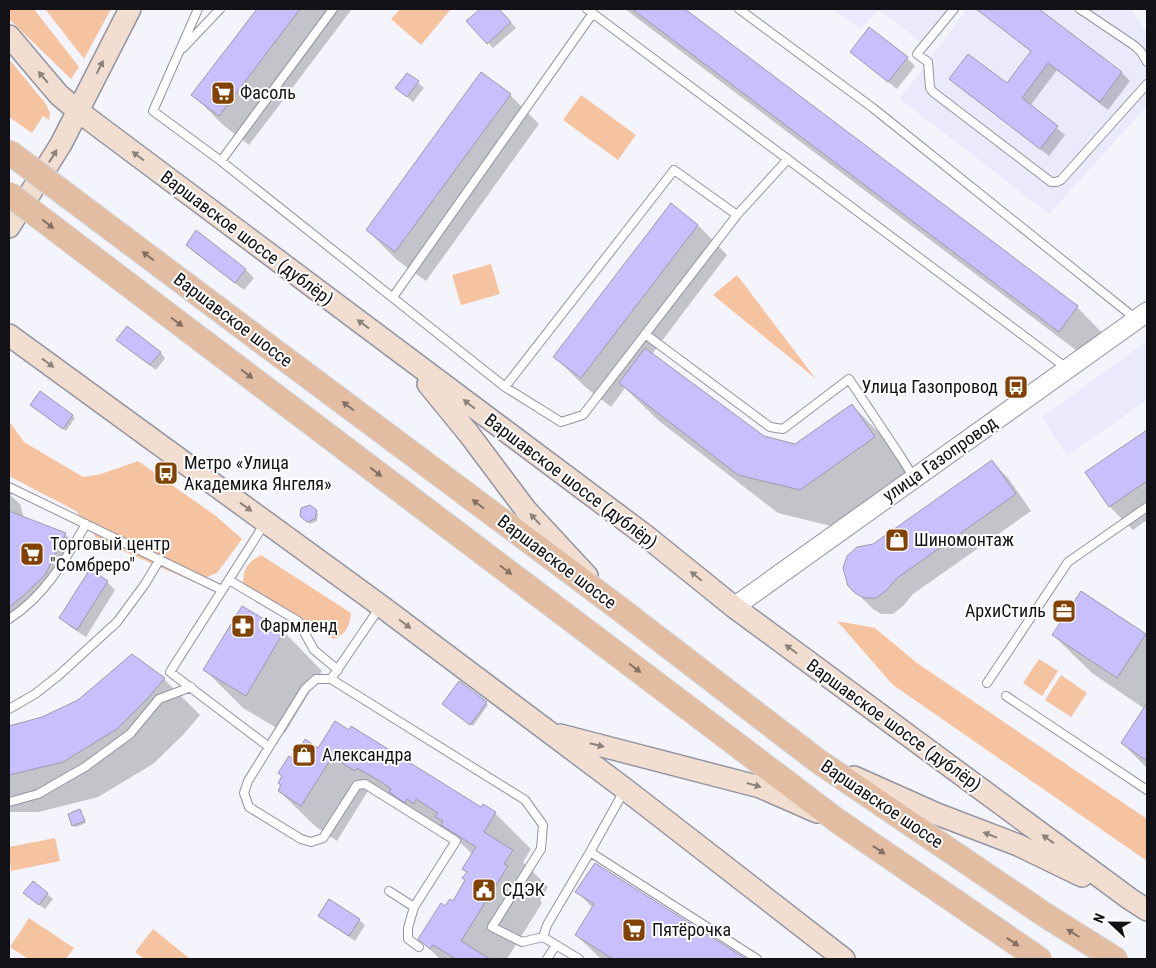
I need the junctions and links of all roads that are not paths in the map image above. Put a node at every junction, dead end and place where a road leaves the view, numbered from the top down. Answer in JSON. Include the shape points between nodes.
{"nodes":[{"id":1,"x":130,"y":9,"type":"edge"},
{"id":2,"x":198,"y":9,"type":"edge"},
{"id":3,"x":220,"y":9,"type":"edge"},
{"id":4,"x":333,"y":9,"type":"edge"},
{"id":5,"x":739,"y":9,"type":"edge"},
{"id":6,"x":954,"y":9,"type":"edge"},
{"id":7,"x":1080,"y":9,"type":"edge"},
{"id":8,"x":590,"y":11,"type":"edge"},
{"id":9,"x":9,"y":36,"type":"edge"},
{"id":10,"x":178,"y":53,"type":"junction"},
{"id":11,"x":1147,"y":62,"type":"edge"},
{"id":12,"x":1147,"y":84,"type":"edge"},
{"id":13,"x":78,"y":111,"type":"junction"},
{"id":14,"x":9,"y":152,"type":"edge"},
{"id":15,"x":788,"y":159,"type":"junction"},
{"id":16,"x":221,"y":161,"type":"junction"},
{"id":17,"x":9,"y":194,"type":"edge"},
{"id":18,"x":736,"y":215,"type":"junction"},
{"id":19,"x":9,"y":227,"type":"edge"},
{"id":20,"x":393,"y":297,"type":"junction"},
{"id":21,"x":1142,"y":316,"type":"edge"},
{"id":22,"x":645,"y":334,"type":"junction"},
{"id":23,"x":9,"y":335,"type":"edge"},
{"id":24,"x":403,"y":353,"type":"junction"},
{"id":25,"x":1068,"y":369,"type":"junction"},
{"id":26,"x":505,"y":387,"type":"junction"},
{"id":27,"x":914,"y":478,"type":"junction"},
{"id":28,"x":10,"y":488,"type":"edge"},
{"id":29,"x":1147,"y":507,"type":"edge"},
{"id":30,"x":266,"y":522,"type":"junction"},
{"id":31,"x":86,"y":524,"type":"junction"},
{"id":32,"x":160,"y":559,"type":"junction"},
{"id":33,"x":229,"y":580,"type":"junction"},
{"id":34,"x":222,"y":590,"type":"junction"},
{"id":35,"x":382,"y":606,"type":"junction"},
{"id":36,"x":616,"y":606,"type":"junction"},
{"id":37,"x":734,"y":607,"type":"junction"},
{"id":38,"x":9,"y":619,"type":"edge"},
{"id":39,"x":338,"y":670,"type":"junction"},
{"id":40,"x":332,"y":679,"type":"junction"},
{"id":41,"x":987,"y":683,"type":"dead end"},
{"id":42,"x":190,"y":687,"type":"junction"},
{"id":43,"x":1006,"y":696,"type":"dead end"},
{"id":44,"x":9,"y":709,"type":"edge"},
{"id":45,"x":550,"y":733,"type":"junction"},
{"id":46,"x":269,"y":747,"type":"junction"},
{"id":47,"x":818,"y":761,"type":"junction"},
{"id":48,"x":625,"y":789,"type":"junction"},
{"id":49,"x":1147,"y":790,"type":"edge"},
{"id":50,"x":9,"y":802,"type":"edge"},
{"id":51,"x":839,"y":822,"type":"junction"},
{"id":52,"x":590,"y":852,"type":"junction"},
{"id":53,"x":389,"y":891,"type":"dead end"},
{"id":54,"x":1138,"y":905,"type":"edge"},
{"id":55,"x":414,"y":907,"type":"junction"},
{"id":56,"x":543,"y":937,"type":"junction"},
{"id":57,"x":556,"y":945,"type":"junction"},
{"id":58,"x":419,"y":948,"type":"dead end"},
{"id":59,"x":547,"y":959,"type":"edge"},
{"id":60,"x":579,"y":959,"type":"edge"},
{"id":61,"x":757,"y":959,"type":"edge"},
{"id":62,"x":844,"y":959,"type":"edge"},
{"id":63,"x":1039,"y":959,"type":"edge"},
{"id":64,"x":1115,"y":959,"type":"edge"}],
"edges":[{"from":13,"to":1,"type":"main road","one_way":true},
{"from":2,"to":10,"type":"lane"},
{"from":3,"to":10,"type":"lane"},
{"from":4,"to":16,"type":"lane"},
{"from":5,"to":21,"type":"lane"},
{"from":6,"to":12,"type":"lane","via":[[917,54],[928,62],[932,92],[1052,182],[1061,180]]},
{"from":7,"to":11,"type":"lane","via":[[1135,46]]},
{"from":8,"to":15,"type":"lane"},
{"from":8,"to":20,"type":"lane"},
{"from":13,"to":9,"type":"main road","name":"Варшавское шоссе (дублёр)","one_way":true,"via":[[59,96]]},
{"from":10,"to":16,"type":"lane","via":[[154,111]]},
{"from":19,"to":13,"type":"main road","one_way":true},
{"from":24,"to":13,"type":"main road","name":"Варшавское шоссе (дублёр)","one_way":true},
{"from":36,"to":14,"type":"main road","name":"Варшавское шоссе","one_way":true,"bridge":true},
{"from":15,"to":18,"type":"lane"},
{"from":15,"to":25,"type":"lane"},
{"from":16,"to":20,"type":"lane"},
{"from":17,"to":51,"type":"main road","name":"Варшавское шоссе","one_way":true,"bridge":true},
{"from":18,"to":22,"type":"lane"},
{"from":18,"to":26,"type":"lane","via":[[674,170]]},
{"from":20,"to":26,"type":"lane"},
{"from":21,"to":25,"type":"street","name":"улица Газопровод"},
{"from":22,"to":26,"type":"lane","via":[[583,415],[561,422]]},
{"from":22,"to":27,"type":"lane","via":[[770,427],[783,429],[849,379]]},
{"from":23,"to":30,"type":"main road","one_way":true},
{"from":36,"to":24,"type":"main road","one_way":true,"via":[[526,510]]},
{"from":37,"to":24,"type":"main road","name":"Варшавское шоссе (дублёр)","one_way":true,"via":[[646,536]]},
{"from":25,"to":27,"type":"street","name":"улица Газопровод"},
{"from":27,"to":37,"type":"street","name":"улица Газопровод"},
{"from":28,"to":31,"type":"lane"},
{"from":29,"to":41,"type":"lane","via":[[1068,562]]},
{"from":30,"to":33,"type":"lane"},
{"from":30,"to":35,"type":"main road"},
{"from":31,"to":32,"type":"lane"},
{"from":31,"to":38,"type":"lane","via":[[41,594]]},
{"from":32,"to":34,"type":"lane"},
{"from":32,"to":44,"type":"lane","via":[[117,622],[43,688]]},
{"from":33,"to":34,"type":"lane"},
{"from":33,"to":39,"type":"lane","via":[[298,621],[314,650]]},
{"from":34,"to":42,"type":"lane","via":[[170,672]]},
{"from":35,"to":39,"type":"lane"},
{"from":35,"to":45,"type":"main road","one_way":true},
{"from":36,"to":47,"type":"main road","name":"Варшавское шоссе"},
{"from":54,"to":37,"type":"main road","name":"Варшавское шоссе (дублёр)","one_way":true},
{"from":39,"to":40,"type":"lane"},
{"from":40,"to":46,"type":"lane","via":[[316,679],[305,689]]},
{"from":40,"to":56,"type":"lane","via":[[526,800],[543,826],[540,849],[492,926],[522,942]]},
{"from":42,"to":46,"type":"lane"},
{"from":42,"to":50,"type":"lane","via":[[159,699],[130,734],[85,767],[38,794]]},
{"from":43,"to":49,"type":"lane"},
{"from":45,"to":48,"type":"main road"},
{"from":45,"to":51,"type":"main road","one_way":true,"via":[[760,786]]},
{"from":46,"to":55,"type":"lane","via":[[244,792],[249,807],[301,840],[311,842],[323,838],[357,785],[365,784],[456,841]]},
{"from":54,"to":47,"type":"main road","one_way":true,"via":[[1018,845],[937,814]]},
{"from":64,"to":47,"type":"main road","name":"Варшавское шоссе","one_way":true},
{"from":48,"to":52,"type":"lane"},
{"from":48,"to":62,"type":"main road"},
{"from":51,"to":63,"type":"main road","name":"Варшавское шоссе","one_way":true},
{"from":52,"to":56,"type":"lane"},
{"from":52,"to":61,"type":"lane"},
{"from":53,"to":55,"type":"lane"},
{"from":55,"to":58,"type":"lane","via":[[408,939]]},
{"from":56,"to":57,"type":"lane"},
{"from":57,"to":59,"type":"lane"},
{"from":57,"to":60,"type":"lane"}]}
